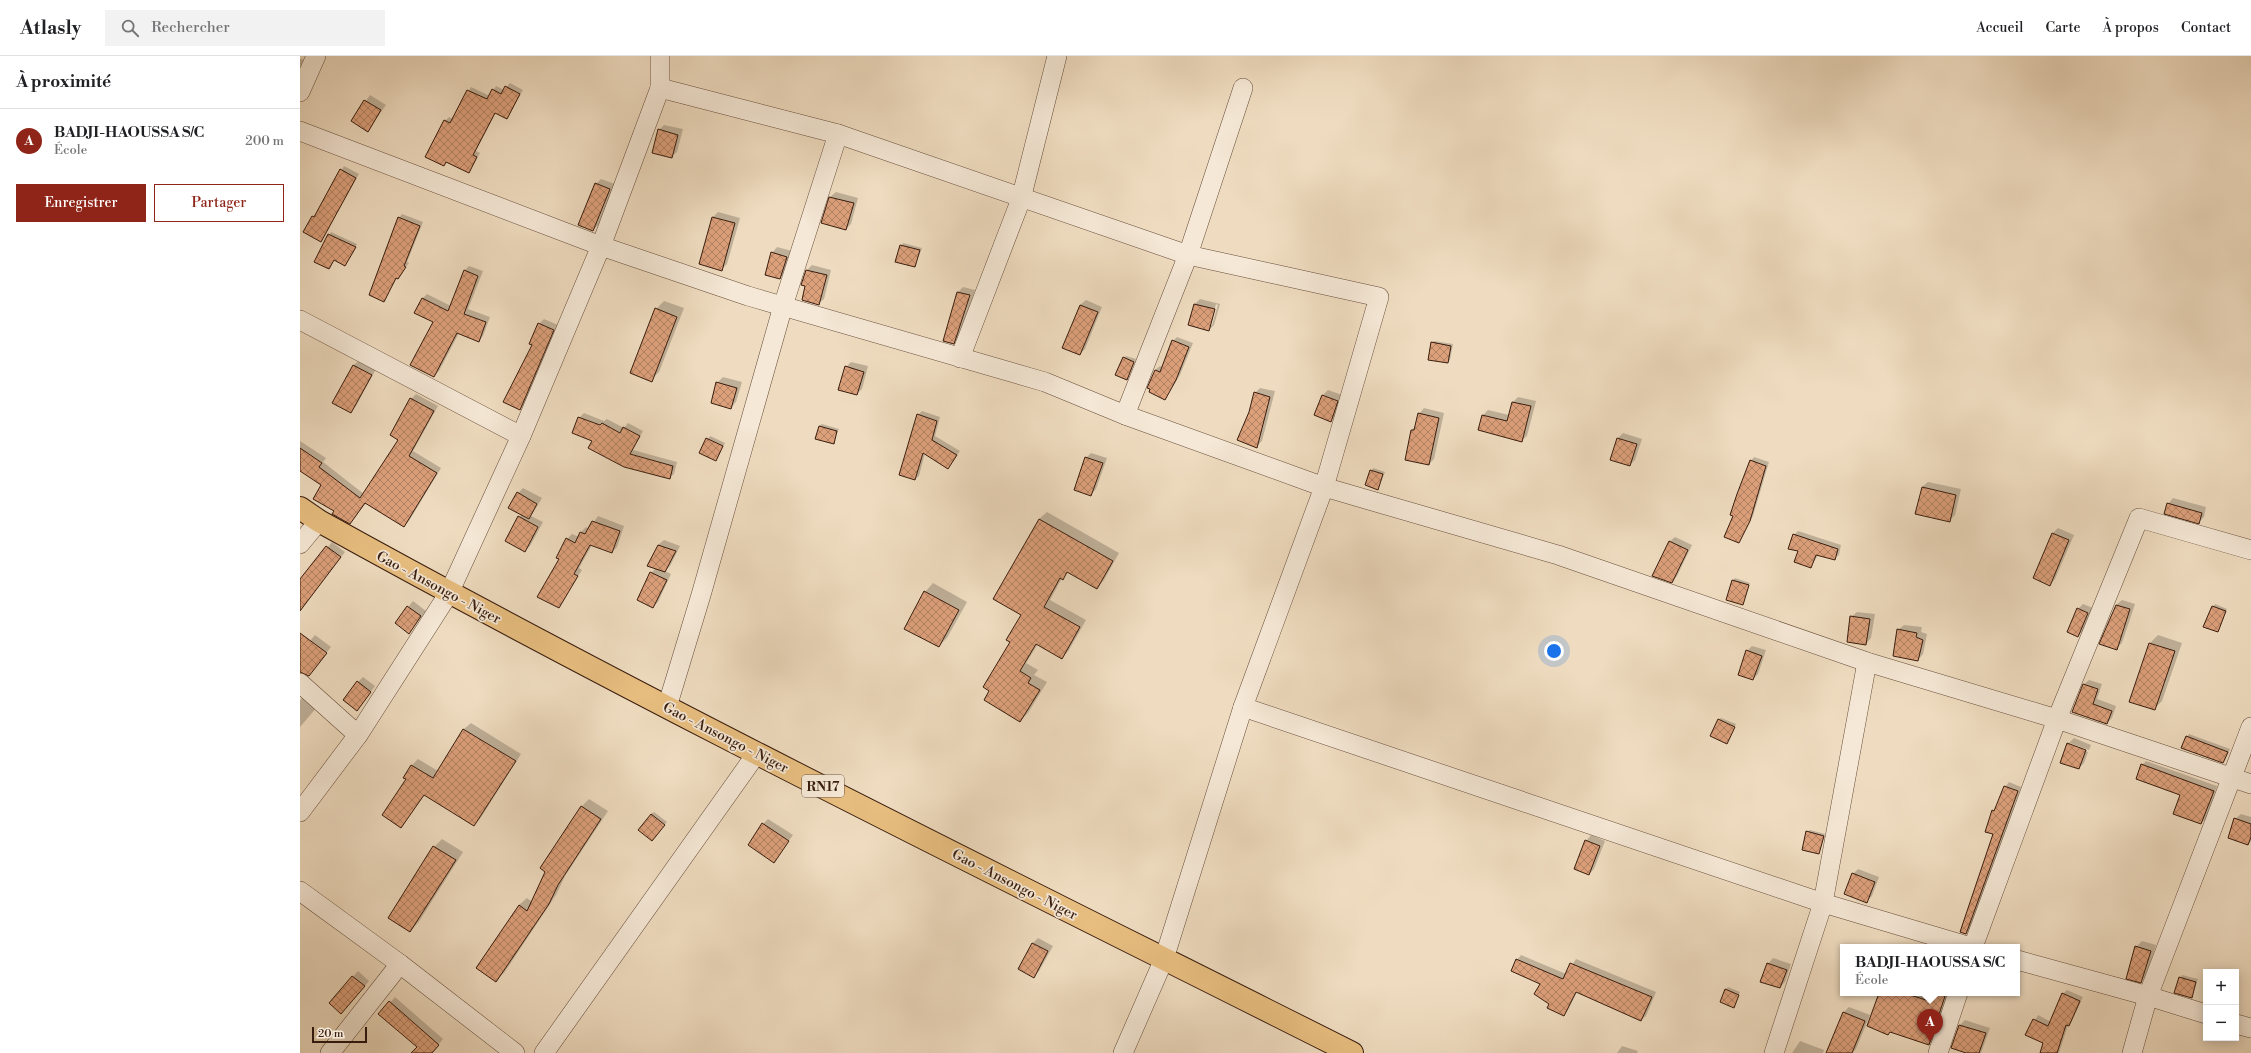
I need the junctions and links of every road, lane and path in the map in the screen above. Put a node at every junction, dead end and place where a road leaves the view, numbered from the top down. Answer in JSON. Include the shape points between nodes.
{"nodes":[{"id":1,"x":316,"y":56,"type":"edge"},
{"id":2,"x":660,"y":56,"type":"edge"},
{"id":3,"x":1057,"y":56,"type":"edge"},
{"id":4,"x":660,"y":88,"type":"junction"},
{"id":5,"x":1243,"y":88,"type":"dead end"},
{"id":6,"x":300,"y":92,"type":"edge"},
{"id":7,"x":300,"y":131,"type":"edge"},
{"id":8,"x":838,"y":134,"type":"junction"},
{"id":9,"x":1021,"y":199,"type":"junction"},
{"id":10,"x":601,"y":246,"type":"junction"},
{"id":11,"x":1188,"y":255,"type":"junction"},
{"id":12,"x":783,"y":306,"type":"junction"},
{"id":13,"x":300,"y":320,"type":"edge"},
{"id":14,"x":960,"y":358,"type":"junction"},
{"id":15,"x":1125,"y":415,"type":"junction"},
{"id":16,"x":521,"y":436,"type":"junction"},
{"id":17,"x":1324,"y":488,"type":"junction"},
{"id":18,"x":300,"y":508,"type":"edge"},
{"id":19,"x":319,"y":521,"type":"junction"},
{"id":20,"x":300,"y":544,"type":"edge"},
{"id":21,"x":2251,"y":550,"type":"edge"},
{"id":22,"x":449,"y":593,"type":"junction"},
{"id":23,"x":1868,"y":662,"type":"junction"},
{"id":24,"x":300,"y":683,"type":"edge"},
{"id":25,"x":1243,"y":707,"type":"junction"},
{"id":26,"x":667,"y":708,"type":"junction"},
{"id":27,"x":2057,"y":719,"type":"junction"},
{"id":28,"x":2251,"y":727,"type":"edge"},
{"id":29,"x":358,"y":736,"type":"junction"},
{"id":30,"x":757,"y":753,"type":"junction"},
{"id":31,"x":2230,"y":778,"type":"junction"},
{"id":32,"x":2251,"y":784,"type":"edge"},
{"id":33,"x":300,"y":812,"type":"edge"},
{"id":34,"x":300,"y":891,"type":"edge"},
{"id":35,"x":1823,"y":902,"type":"junction"},
{"id":36,"x":1962,"y":944,"type":"edge"},
{"id":37,"x":1973,"y":944,"type":"edge"},
{"id":38,"x":1164,"y":959,"type":"junction"},
{"id":39,"x":2020,"y":961,"type":"edge"},
{"id":40,"x":400,"y":964,"type":"junction"},
{"id":41,"x":1957,"y":996,"type":"edge"},
{"id":42,"x":2148,"y":996,"type":"junction"},
{"id":43,"x":2203,"y":1013,"type":"edge"},
{"id":44,"x":2239,"y":1025,"type":"edge"},
{"id":45,"x":2251,"y":1028,"type":"edge"},
{"id":46,"x":330,"y":1053,"type":"edge"},
{"id":47,"x":515,"y":1053,"type":"edge"},
{"id":48,"x":544,"y":1053,"type":"edge"},
{"id":49,"x":1123,"y":1053,"type":"edge"},
{"id":50,"x":1352,"y":1053,"type":"edge"},
{"id":51,"x":1774,"y":1053,"type":"edge"},
{"id":52,"x":1938,"y":1053,"type":"edge"},
{"id":53,"x":2132,"y":1053,"type":"edge"}],
"edges":[{"from":1,"to":6,"type":"street"},
{"from":2,"to":4,"type":"street"},
{"from":3,"to":9,"type":"street"},
{"from":4,"to":8,"type":"street"},
{"from":4,"to":10,"type":"street"},
{"from":5,"to":11,"type":"street"},
{"from":7,"to":10,"type":"street"},
{"from":8,"to":9,"type":"street"},
{"from":8,"to":12,"type":"street"},
{"from":9,"to":11,"type":"street"},
{"from":9,"to":14,"type":"street"},
{"from":10,"to":12,"type":"street"},
{"from":10,"to":16,"type":"street"},
{"from":11,"to":15,"type":"street"},
{"from":11,"to":17,"type":"street","via":[[1379,297]]},
{"from":12,"to":14,"type":"street"},
{"from":12,"to":26,"type":"street"},
{"from":13,"to":16,"type":"street"},
{"from":14,"to":15,"type":"street","via":[[1044,382]]},
{"from":15,"to":17,"type":"street"},
{"from":16,"to":22,"type":"street"},
{"from":17,"to":23,"type":"street","via":[[1558,555]]},
{"from":17,"to":25,"type":"street"},
{"from":18,"to":19,"type":"main road","name":"Gao - Ansongo - Niger","number":"RN17"},
{"from":19,"to":20,"type":"street"},
{"from":19,"to":22,"type":"main road","name":"Gao - Ansongo - Niger","number":"RN17"},
{"from":21,"to":27,"type":"street","via":[[2139,518]]},
{"from":22,"to":26,"type":"main road","name":"Gao - Ansongo - Niger","number":"RN17"},
{"from":22,"to":29,"type":"street"},
{"from":23,"to":27,"type":"street"},
{"from":23,"to":35,"type":"street"},
{"from":24,"to":29,"type":"street"},
{"from":25,"to":35,"type":"street"},
{"from":25,"to":38,"type":"street"},
{"from":26,"to":30,"type":"main road","name":"Gao - Ansongo - Niger","number":"RN17"},
{"from":27,"to":31,"type":"street"},
{"from":27,"to":37,"type":"street"},
{"from":28,"to":31,"type":"street"},
{"from":29,"to":33,"type":"street"},
{"from":30,"to":38,"type":"main road","name":"Gao - Ansongo - Niger","number":"RN17"},
{"from":30,"to":48,"type":"street"},
{"from":31,"to":32,"type":"street"},
{"from":31,"to":42,"type":"street"},
{"from":34,"to":40,"type":"street"},
{"from":35,"to":36,"type":"street"},
{"from":35,"to":51,"type":"street"},
{"from":38,"to":49,"type":"street"},
{"from":38,"to":50,"type":"main road","name":"Gao - Ansongo - Niger","number":"RN17"},
{"from":39,"to":42,"type":"street"},
{"from":40,"to":46,"type":"street"},
{"from":40,"to":47,"type":"street"},
{"from":41,"to":52,"type":"street"},
{"from":42,"to":43,"type":"street"},
{"from":42,"to":53,"type":"street"},
{"from":44,"to":45,"type":"street"}]}
